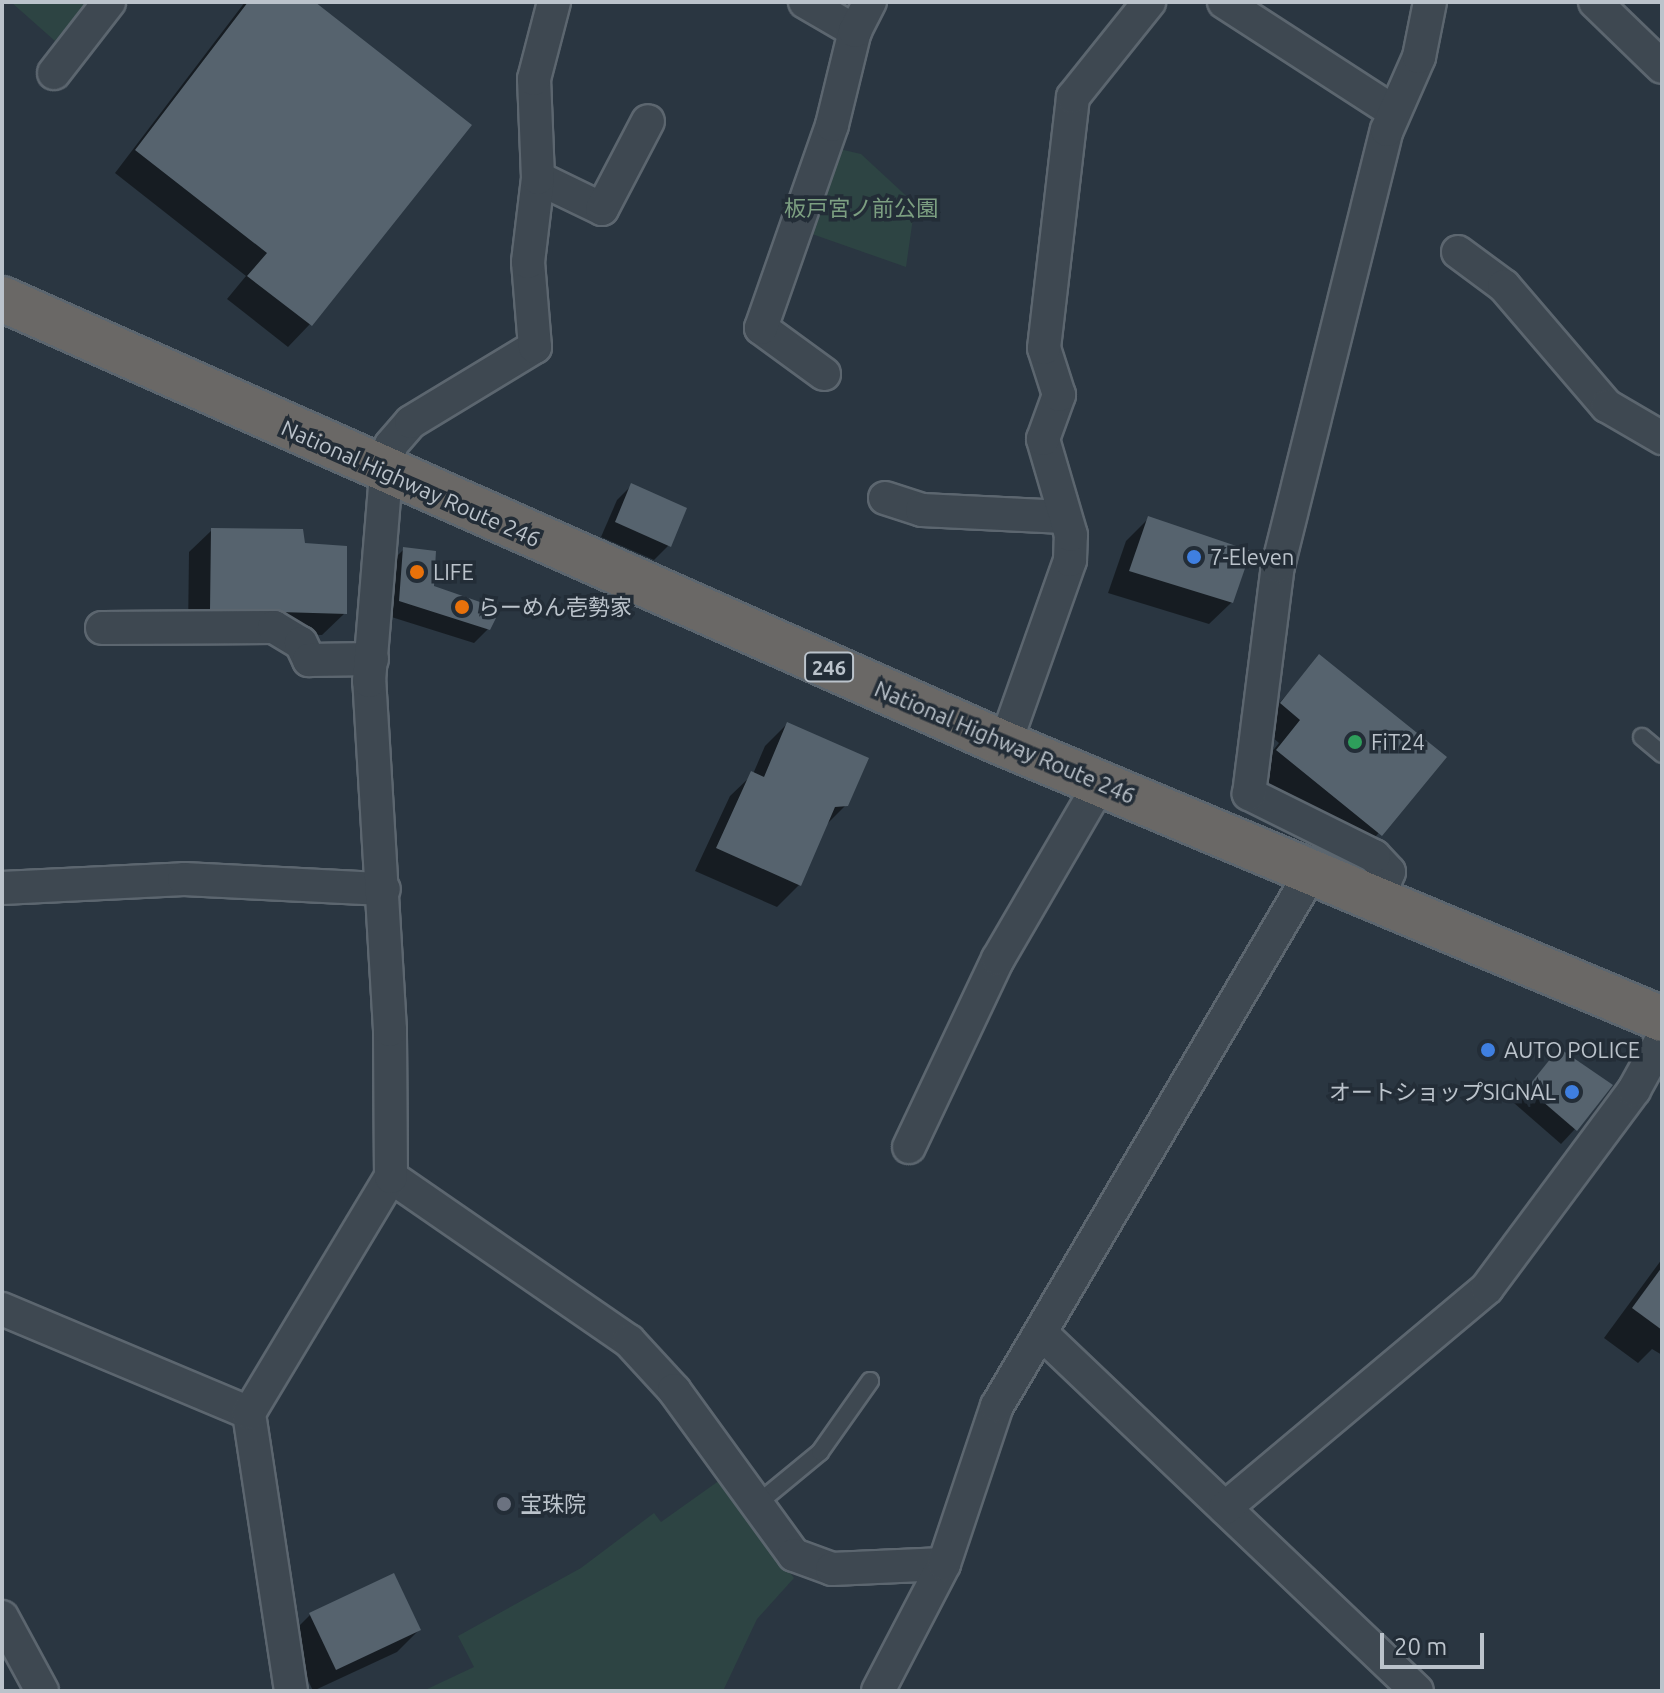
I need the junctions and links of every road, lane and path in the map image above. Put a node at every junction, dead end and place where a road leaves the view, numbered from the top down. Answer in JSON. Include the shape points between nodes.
{"nodes":[{"id":1,"x":109,"y":2,"type":"edge"},
{"id":2,"x":554,"y":2,"type":"edge"},
{"id":3,"x":805,"y":2,"type":"edge"},
{"id":4,"x":870,"y":2,"type":"edge"},
{"id":5,"x":1149,"y":2,"type":"edge"},
{"id":6,"x":1224,"y":2,"type":"edge"},
{"id":7,"x":1430,"y":2,"type":"edge"},
{"id":8,"x":1595,"y":2,"type":"edge"},
{"id":9,"x":855,"y":31,"type":"junction"},
{"id":10,"x":1662,"y":67,"type":"edge"},
{"id":11,"x":54,"y":73,"type":"dead end"},
{"id":12,"x":1394,"y":112,"type":"junction"},
{"id":13,"x":648,"y":121,"type":"dead end"},
{"id":14,"x":538,"y":178,"type":"junction"},
{"id":15,"x":1458,"y":252,"type":"dead end"},
{"id":16,"x":2,"y":299,"type":"edge"},
{"id":17,"x":824,"y":374,"type":"dead end"},
{"id":18,"x":1662,"y":438,"type":"edge"},
{"id":19,"x":386,"y":473,"type":"junction"},
{"id":20,"x":885,"y":498,"type":"dead end"},
{"id":21,"x":1064,"y":517,"type":"junction"},
{"id":22,"x":102,"y":628,"type":"dead end"},
{"id":23,"x":372,"y":659,"type":"junction"},
{"id":24,"x":1642,"y":737,"type":"dead end"},
{"id":25,"x":1005,"y":744,"type":"junction"},
{"id":26,"x":1662,"y":754,"type":"edge"},
{"id":27,"x":1100,"y":784,"type":"junction"},
{"id":28,"x":1311,"y":873,"type":"junction"},
{"id":29,"x":2,"y":888,"type":"edge"},
{"id":30,"x":384,"y":889,"type":"junction"},
{"id":31,"x":1378,"y":900,"type":"junction"},
{"id":32,"x":1662,"y":1019,"type":"edge"},
{"id":33,"x":1662,"y":1039,"type":"edge"},
{"id":34,"x":909,"y":1147,"type":"dead end"},
{"id":35,"x":391,"y":1177,"type":"junction"},
{"id":36,"x":2,"y":1309,"type":"edge"},
{"id":37,"x":1041,"y":1333,"type":"junction"},
{"id":38,"x":870,"y":1381,"type":"dead end"},
{"id":39,"x":249,"y":1413,"type":"junction"},
{"id":40,"x":757,"y":1504,"type":"junction"},
{"id":41,"x":1225,"y":1508,"type":"junction"},
{"id":42,"x":944,"y":1564,"type":"junction"},
{"id":43,"x":2,"y":1617,"type":"edge"},
{"id":44,"x":284,"y":1689,"type":"edge"},
{"id":45,"x":42,"y":1691,"type":"edge"},
{"id":46,"x":878,"y":1691,"type":"edge"},
{"id":47,"x":1417,"y":1691,"type":"edge"}],
"edges":[{"from":1,"to":11,"type":"street"},
{"from":2,"to":14,"type":"street","via":[[534,79]]},
{"from":3,"to":9,"type":"street"},
{"from":4,"to":9,"type":"street"},
{"from":5,"to":21,"type":"street","via":[[1073,97],[1044,348],[1059,395],[1043,439]]},
{"from":6,"to":12,"type":"street"},
{"from":7,"to":12,"type":"street","via":[[1419,57]]},
{"from":8,"to":10,"type":"street"},
{"from":9,"to":17,"type":"street","via":[[832,125],[761,328]]},
{"from":12,"to":31,"type":"street","via":[[1278,566],[1249,794],[1374,856],[1389,872]]},
{"from":13,"to":14,"type":"street","via":[[602,209]]},
{"from":14,"to":19,"type":"street","via":[[528,262],[535,347],[411,422],[391,445]]},
{"from":15,"to":18,"type":"street","via":[[1504,286],[1607,406]]},
{"from":16,"to":19,"type":"highway","name":"National Highway Route 246","number":"246"},
{"from":19,"to":23,"type":"street"},
{"from":19,"to":25,"type":"highway","name":"National Highway Route 246","number":"246"},
{"from":20,"to":21,"type":"street","via":[[922,510]]},
{"from":21,"to":25,"type":"street","via":[[1071,535],[1070,560]]},
{"from":22,"to":23,"type":"street","via":[[274,627],[301,643],[309,660]]},
{"from":23,"to":30,"type":"street"},
{"from":24,"to":26,"type":"lane"},
{"from":25,"to":27,"type":"highway","name":"National Highway Route 246","number":"246"},
{"from":27,"to":28,"type":"highway","name":"National Highway Route 246","number":"246"},
{"from":27,"to":34,"type":"street","via":[[998,959]]},
{"from":28,"to":31,"type":"highway","name":"National Highway Route 246","number":"246"},
{"from":28,"to":37,"type":"street"},
{"from":29,"to":30,"type":"street","via":[[184,879]]},
{"from":30,"to":35,"type":"street"},
{"from":31,"to":32,"type":"highway","name":"National Highway Route 246","number":"246"},
{"from":33,"to":41,"type":"street","via":[[1634,1090],[1487,1288]]},
{"from":35,"to":39,"type":"street"},
{"from":35,"to":40,"type":"street","via":[[629,1341],[674,1390]]},
{"from":36,"to":39,"type":"street"},
{"from":37,"to":41,"type":"street"},
{"from":37,"to":42,"type":"street","via":[[997,1406]]},
{"from":38,"to":40,"type":"lane","via":[[820,1452]]},
{"from":39,"to":44,"type":"street"},
{"from":40,"to":42,"type":"street","via":[[794,1555],[832,1569]]},
{"from":41,"to":47,"type":"street"},
{"from":42,"to":46,"type":"street"},
{"from":43,"to":45,"type":"street"}]}
